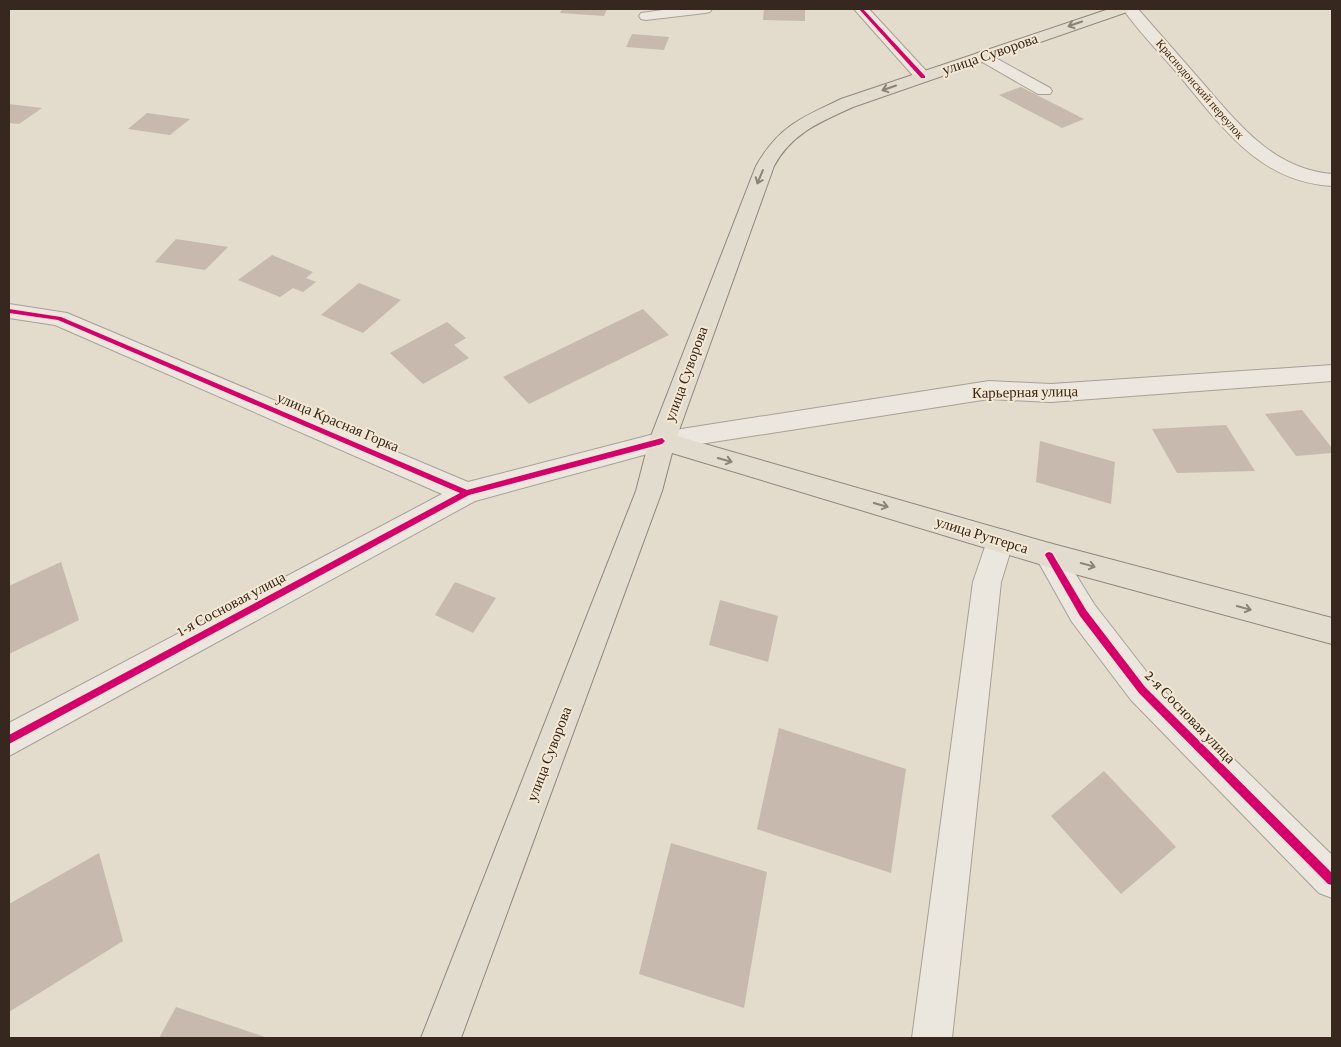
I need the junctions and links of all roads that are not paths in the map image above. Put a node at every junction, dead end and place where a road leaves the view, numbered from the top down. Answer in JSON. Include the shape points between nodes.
{"nodes":[{"id":1,"x":705,"y":9,"type":"edge"},
{"id":2,"x":861,"y":9,"type":"edge"},
{"id":3,"x":1122,"y":9,"type":"edge"},
{"id":4,"x":1130,"y":9,"type":"edge"},
{"id":5,"x":646,"y":16,"type":"dead end"},
{"id":6,"x":983,"y":56,"type":"junction"},
{"id":7,"x":923,"y":77,"type":"junction"},
{"id":8,"x":1044,"y":91,"type":"dead end"},
{"id":9,"x":1332,"y":180,"type":"edge"},
{"id":10,"x":9,"y":311,"type":"edge"},
{"id":11,"x":1332,"y":373,"type":"edge"},
{"id":12,"x":662,"y":441,"type":"junction"},
{"id":13,"x":467,"y":493,"type":"junction"},
{"id":14,"x":1000,"y":540,"type":"junction"},
{"id":15,"x":1049,"y":555,"type":"junction"},
{"id":16,"x":1332,"y":631,"type":"edge"},
{"id":17,"x":9,"y":740,"type":"edge"},
{"id":18,"x":1332,"y":880,"type":"edge"},
{"id":19,"x":441,"y":1038,"type":"edge"},
{"id":20,"x":932,"y":1038,"type":"edge"}],
"edges":[{"from":1,"to":5,"type":"street"},
{"from":2,"to":7,"type":"street"},
{"from":3,"to":6,"type":"main road","name":"улица Суворова","one_way":true},
{"from":4,"to":9,"type":"street","name":"Краснодонский переулок","via":[[1241,138],[1262,156],[1296,173]]},
{"from":6,"to":7,"type":"main road","name":"улица Суворова"},
{"from":6,"to":8,"type":"street"},
{"from":7,"to":12,"type":"main road","name":"улица Суворова","one_way":true,"via":[[824,112],[806,122],[775,148],[754,192]]},
{"from":10,"to":13,"type":"street","name":"улица Красная Горка","via":[[60,318]]},
{"from":11,"to":12,"type":"street","name":"Карьерная улица","via":[[1052,393],[989,390]]},
{"from":12,"to":13,"type":"street"},
{"from":12,"to":14,"type":"main road","name":"улица Рутгерса","one_way":true},
{"from":12,"to":19,"type":"main road","name":"улица Суворова","via":[[649,491]]},
{"from":13,"to":17,"type":"street","name":"1-я Сосновая улица"},
{"from":14,"to":15,"type":"main road","name":"улица Рутгерса"},
{"from":14,"to":20,"type":"street","via":[[987,582]]},
{"from":15,"to":16,"type":"main road","name":"улица Рутгерса","one_way":true},
{"from":15,"to":18,"type":"street","name":"2-я Сосновая улица","via":[[1083,612],[1142,690]]}]}
